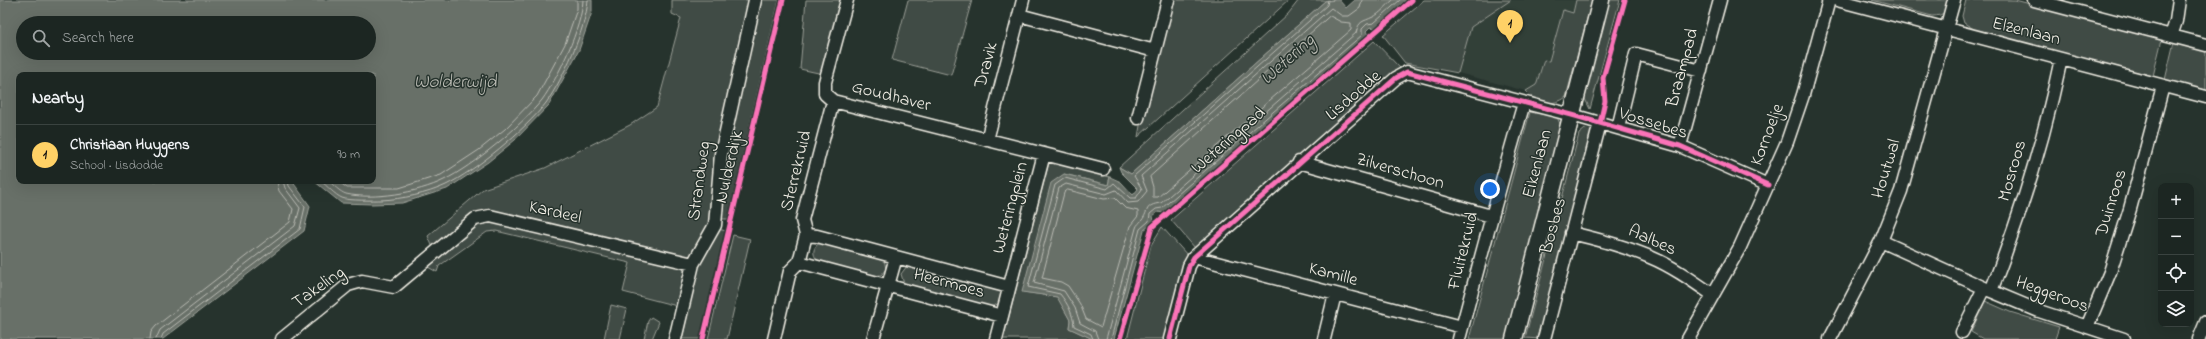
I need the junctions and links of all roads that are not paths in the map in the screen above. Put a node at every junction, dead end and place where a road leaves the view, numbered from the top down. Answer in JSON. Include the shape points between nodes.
{"nodes":[{"id":1,"x":755,"y":0,"type":"edge"},
{"id":2,"x":847,"y":0,"type":"edge"},
{"id":3,"x":1023,"y":0,"type":"edge"},
{"id":4,"x":1168,"y":0,"type":"edge"},
{"id":5,"x":1601,"y":0,"type":"edge"},
{"id":6,"x":1720,"y":0,"type":"edge"},
{"id":7,"x":1829,"y":0,"type":"edge"},
{"id":8,"x":1837,"y":0,"type":"edge"},
{"id":9,"x":1954,"y":0,"type":"edge"},
{"id":10,"x":2034,"y":0,"type":"edge"},
{"id":11,"x":2179,"y":0,"type":"edge"},
{"id":12,"x":2069,"y":5,"type":"edge"},
{"id":13,"x":1019,"y":15,"type":"junction"},
{"id":14,"x":1947,"y":30,"type":"junction"},
{"id":15,"x":2171,"y":36,"type":"junction"},
{"id":16,"x":2206,"y":45,"type":"edge"},
{"id":17,"x":1155,"y":51,"type":"junction"},
{"id":18,"x":2061,"y":59,"type":"junction"},
{"id":19,"x":1701,"y":71,"type":"junction"},
{"id":20,"x":2163,"y":86,"type":"junction"},
{"id":21,"x":2206,"y":97,"type":"edge"},
{"id":22,"x":833,"y":101,"type":"junction"},
{"id":23,"x":1524,"y":103,"type":"junction"},
{"id":24,"x":1572,"y":115,"type":"junction"},
{"id":25,"x":1138,"y":118,"type":"dead end"},
{"id":26,"x":1600,"y":123,"type":"junction"},
{"id":27,"x":1618,"y":128,"type":"junction"},
{"id":28,"x":987,"y":140,"type":"junction"},
{"id":29,"x":1680,"y":146,"type":"junction"},
{"id":30,"x":1044,"y":154,"type":"junction"},
{"id":31,"x":1299,"y":162,"type":"junction"},
{"id":32,"x":1103,"y":169,"type":"dead end"},
{"id":33,"x":1768,"y":185,"type":"junction"},
{"id":34,"x":1491,"y":216,"type":"junction"},
{"id":35,"x":1571,"y":232,"type":"junction"},
{"id":36,"x":806,"y":235,"type":"junction"},
{"id":37,"x":1881,"y":241,"type":"junction"},
{"id":38,"x":896,"y":257,"type":"junction"},
{"id":39,"x":1194,"y":258,"type":"junction"},
{"id":40,"x":799,"y":262,"type":"junction"},
{"id":41,"x":422,"y":264,"type":"joint"},
{"id":42,"x":693,"y":264,"type":"junction"},
{"id":43,"x":888,"y":286,"type":"junction"},
{"id":44,"x":1009,"y":287,"type":"junction"},
{"id":45,"x":1987,"y":289,"type":"junction"},
{"id":46,"x":1335,"y":294,"type":"junction"},
{"id":47,"x":1713,"y":295,"type":"junction"},
{"id":48,"x":1002,"y":316,"type":"junction"},
{"id":49,"x":2206,"y":322,"type":"edge"},
{"id":50,"x":2087,"y":327,"type":"junction"},
{"id":51,"x":1962,"y":332,"type":"dead end"},
{"id":52,"x":1461,"y":333,"type":"edge"},
{"id":53,"x":2106,"y":337,"type":"edge"},
{"id":54,"x":282,"y":339,"type":"edge"},
{"id":55,"x":675,"y":339,"type":"edge"},
{"id":56,"x":774,"y":339,"type":"edge"},
{"id":57,"x":873,"y":339,"type":"edge"},
{"id":58,"x":996,"y":339,"type":"edge"},
{"id":59,"x":1170,"y":339,"type":"edge"},
{"id":60,"x":1324,"y":339,"type":"edge"},
{"id":61,"x":1514,"y":339,"type":"edge"},
{"id":62,"x":1544,"y":339,"type":"edge"},
{"id":63,"x":1688,"y":339,"type":"edge"},
{"id":64,"x":1830,"y":339,"type":"edge"},
{"id":65,"x":2124,"y":339,"type":"edge"},
{"id":66,"x":2198,"y":339,"type":"edge"}],
"edges":[{"from":1,"to":42,"type":"street","name":"Strandweg","via":[[721,154],[715,225]]},
{"from":2,"to":22,"type":"street","name":"Goudhaver","via":[[825,82],[825,94]]},
{"from":3,"to":13,"type":"street","name":"Dravik"},
{"from":4,"to":17,"type":"street"},
{"from":5,"to":24,"type":"street","name":"Eikenlaan"},
{"from":6,"to":19,"type":"street","name":"Braampad"},
{"from":7,"to":33,"type":"street","name":"Kornoelje","via":[[1787,142]]},
{"from":8,"to":14,"type":"street","name":"Elzenlaan"},
{"from":9,"to":14,"type":"street","name":"Houtwal"},
{"from":10,"to":12,"type":"street"},
{"from":11,"to":15,"type":"street"},
{"from":12,"to":15,"type":"street"},
{"from":13,"to":17,"type":"street"},
{"from":13,"to":28,"type":"street","name":"Dravik"},
{"from":14,"to":18,"type":"street","name":"Elzenlaan"},
{"from":14,"to":37,"type":"street","name":"Houtwal","via":[[1901,191]]},
{"from":15,"to":16,"type":"street"},
{"from":17,"to":25,"type":"street"},
{"from":18,"to":20,"type":"street","name":"Elzenlaan"},
{"from":18,"to":45,"type":"street","name":"Mosroos","via":[[2024,201]]},
{"from":19,"to":27,"type":"street","name":"Vossebes","via":[[1636,54]]},
{"from":19,"to":29,"type":"street","name":"Braampad"},
{"from":20,"to":21,"type":"street","name":"Elzenlaan"},
{"from":20,"to":50,"type":"street","name":"Duinroos","via":[[2110,272]]},
{"from":22,"to":28,"type":"street","name":"Goudhaver"},
{"from":22,"to":36,"type":"street","name":"Sterrekruid","via":[[802,220]]},
{"from":23,"to":24,"type":"street","name":"Lisdodde"},
{"from":23,"to":31,"type":"street","name":"Lisdodde","via":[[1407,72],[1396,78]]},
{"from":23,"to":34,"type":"street","name":"Fluitekruid"},
{"from":24,"to":26,"type":"street","name":"Vossebes"},
{"from":24,"to":61,"type":"street","name":"Eikenlaan"},
{"from":26,"to":27,"type":"street","name":"Vossebes"},
{"from":26,"to":35,"type":"street","name":"Bosbes"},
{"from":27,"to":29,"type":"street","name":"Vossebes"},
{"from":28,"to":30,"type":"street","name":"Goudhaver"},
{"from":29,"to":33,"type":"street","name":"Vossebes"},
{"from":30,"to":32,"type":"street","name":"Weteringplein"},
{"from":30,"to":44,"type":"street","name":"Weteringplein"},
{"from":31,"to":34,"type":"street","name":"Zilverschoon"},
{"from":31,"to":39,"type":"street","name":"Lisdodde"},
{"from":33,"to":47,"type":"street","name":"Kornoelje","via":[[1740,246]]},
{"from":34,"to":52,"type":"street","name":"Fluitekruid"},
{"from":35,"to":47,"type":"street","name":"Aalbes","via":[[1651,257]]},
{"from":35,"to":62,"type":"street","name":"Bosbes"},
{"from":36,"to":38,"type":"street","name":"Heermoes"},
{"from":36,"to":40,"type":"street","name":"Sterrekruid"},
{"from":37,"to":45,"type":"street","name":"Heggeroos"},
{"from":37,"to":64,"type":"street","name":"Houtwal"},
{"from":38,"to":43,"type":"street","name":"Heermoes"},
{"from":38,"to":44,"type":"street","name":"Heermoes"},
{"from":39,"to":46,"type":"street","name":"Kamille"},
{"from":39,"to":59,"type":"street","via":[[1188,266]]},
{"from":40,"to":43,"type":"street","name":"Heermoes"},
{"from":40,"to":56,"type":"street","name":"Sterrekruid","via":[[790,271]]},
{"from":41,"to":42,"type":"street","name":"Kardeel","via":[[475,220],[490,216]]},
{"from":41,"to":54,"type":"street","name":"Takeling","via":[[394,287],[362,281],[348,285]]},
{"from":42,"to":55,"type":"street","name":"Strandweg"},
{"from":43,"to":48,"type":"street","name":"Heermoes"},
{"from":43,"to":57,"type":"street"},
{"from":44,"to":48,"type":"street","name":"Weteringplein"},
{"from":45,"to":50,"type":"street","name":"Heggeroos"},
{"from":45,"to":51,"type":"street"},
{"from":46,"to":52,"type":"street","name":"Kamille"},
{"from":46,"to":60,"type":"street"},
{"from":47,"to":63,"type":"street","name":"Kornoelje"},
{"from":48,"to":58,"type":"street","name":"Weteringplein"},
{"from":49,"to":66,"type":"street"},
{"from":50,"to":53,"type":"street","name":"Heggeroos"},
{"from":53,"to":65,"type":"street","name":"Heggeroos"}]}
